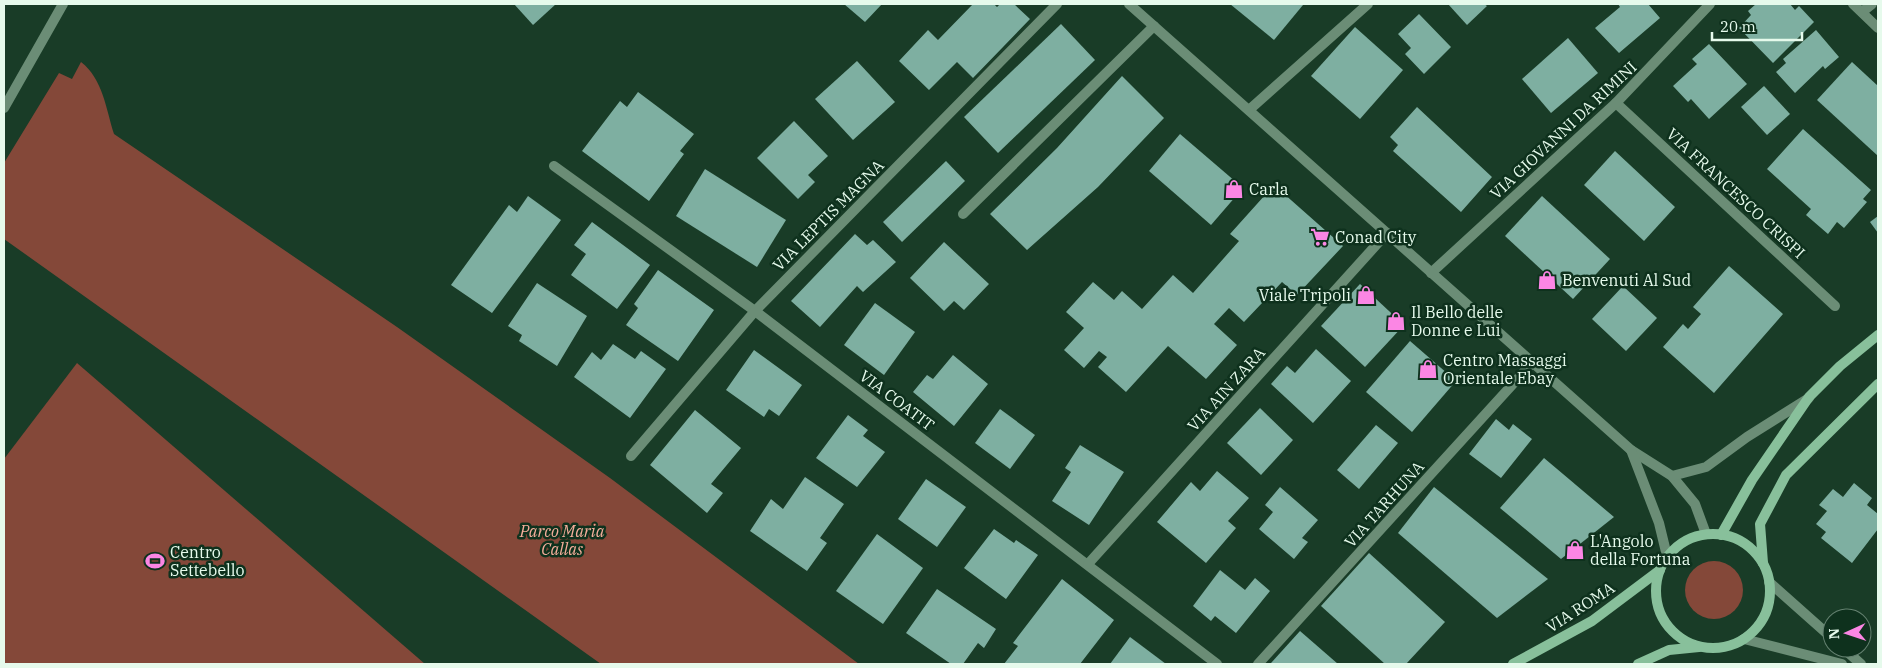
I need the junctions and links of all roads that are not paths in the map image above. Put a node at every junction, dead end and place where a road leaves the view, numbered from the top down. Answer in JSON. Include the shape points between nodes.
{"nodes":[{"id":1,"x":63,"y":4,"type":"edge"},
{"id":2,"x":1057,"y":4,"type":"edge"},
{"id":3,"x":1129,"y":4,"type":"edge"},
{"id":4,"x":1368,"y":4,"type":"edge"},
{"id":5,"x":1710,"y":4,"type":"edge"},
{"id":6,"x":1853,"y":4,"type":"edge"},
{"id":7,"x":1872,"y":4,"type":"edge"},
{"id":8,"x":1862,"y":12,"type":"junction"},
{"id":9,"x":1154,"y":26,"type":"junction"},
{"id":10,"x":1878,"y":28,"type":"edge"},
{"id":11,"x":1616,"y":103,"type":"junction"},
{"id":12,"x":4,"y":108,"type":"edge"},
{"id":13,"x":1249,"y":110,"type":"junction"},
{"id":14,"x":554,"y":166,"type":"dead end"},
{"id":15,"x":963,"y":214,"type":"dead end"},
{"id":16,"x":1387,"y":233,"type":"junction"},
{"id":17,"x":1431,"y":273,"type":"junction"},
{"id":18,"x":1835,"y":306,"type":"dead end"},
{"id":19,"x":755,"y":311,"type":"junction"},
{"id":20,"x":1878,"y":335,"type":"edge"},
{"id":21,"x":1532,"y":363,"type":"junction"},
{"id":22,"x":1878,"y":384,"type":"edge"},
{"id":23,"x":1809,"y":397,"type":"junction"},
{"id":24,"x":1630,"y":450,"type":"junction"},
{"id":25,"x":631,"y":456,"type":"dead end"},
{"id":26,"x":1672,"y":476,"type":"junction"},
{"id":27,"x":1706,"y":534,"type":"junction"},
{"id":28,"x":1722,"y":535,"type":"junction"},
{"id":29,"x":1667,"y":556,"type":"junction"},
{"id":30,"x":1088,"y":564,"type":"junction"},
{"id":31,"x":1763,"y":564,"type":"junction"},
{"id":32,"x":1660,"y":570,"type":"junction"},
{"id":33,"x":1769,"y":582,"type":"junction"},
{"id":34,"x":1822,"y":629,"type":"edge"},
{"id":35,"x":1744,"y":638,"type":"junction"},
{"id":36,"x":1701,"y":646,"type":"junction"},
{"id":37,"x":1217,"y":664,"type":"edge"},
{"id":38,"x":1258,"y":664,"type":"edge"},
{"id":39,"x":1513,"y":664,"type":"edge"},
{"id":40,"x":1638,"y":664,"type":"edge"},
{"id":41,"x":1842,"y":664,"type":"edge"}],
"edges":[{"from":1,"to":12,"type":"street"},
{"from":2,"to":19,"type":"street","name":"VIA LEPTIS MAGNA"},
{"from":3,"to":9,"type":"street"},
{"from":4,"to":13,"type":"street"},
{"from":5,"to":11,"type":"street","name":"VIA GIOVANNI DA RIMINI"},
{"from":6,"to":8,"type":"street"},
{"from":7,"to":8,"type":"street"},
{"from":8,"to":10,"type":"street"},
{"from":9,"to":13,"type":"street"},
{"from":9,"to":15,"type":"street"},
{"from":11,"to":17,"type":"street","name":"VIA GIOVANNI DA RIMINI"},
{"from":11,"to":18,"type":"street","name":"VIA FRANCESCO CRISPI"},
{"from":13,"to":16,"type":"street"},
{"from":14,"to":19,"type":"street","name":"VIA COATIT"},
{"from":16,"to":17,"type":"street"},
{"from":16,"to":30,"type":"street","name":"VIA AIN ZARA"},
{"from":17,"to":21,"type":"street"},
{"from":19,"to":25,"type":"street","name":"VIA LEPTIS MAGNA"},
{"from":19,"to":30,"type":"street","name":"VIA COATIT"},
{"from":20,"to":23,"type":"main road"},
{"from":21,"to":24,"type":"street"},
{"from":21,"to":38,"type":"street","name":"VIA TARHUNA"},
{"from":22,"to":31,"type":"main road","via":[[1786,475],[1760,524]]},
{"from":23,"to":26,"type":"street","via":[[1706,467]]},
{"from":23,"to":28,"type":"main road","via":[[1752,480]]},
{"from":24,"to":26,"type":"street"},
{"from":24,"to":29,"type":"street","via":[[1659,523]]},
{"from":26,"to":27,"type":"street","via":[[1695,504]]},
{"from":27,"to":28,"type":"main road"},
{"from":27,"to":29,"type":"main road","via":[[1684,542]]},
{"from":28,"to":31,"type":"main road","via":[[1746,544]]},
{"from":29,"to":32,"type":"main road"},
{"from":30,"to":37,"type":"street","name":"VIA COATIT"},
{"from":31,"to":33,"type":"main road"},
{"from":32,"to":36,"type":"main road","via":[[1656,584],[1663,618],[1676,634]]},
{"from":32,"to":39,"type":"main road","name":"VIA ROMA","via":[[1592,621]]},
{"from":33,"to":34,"type":"street"},
{"from":33,"to":35,"type":"main road","via":[[1767,608],[1754,630]]},
{"from":35,"to":36,"type":"main road","via":[[1716,648]]},
{"from":35,"to":41,"type":"street"},
{"from":36,"to":40,"type":"main road","via":[[1669,650]]}]}
